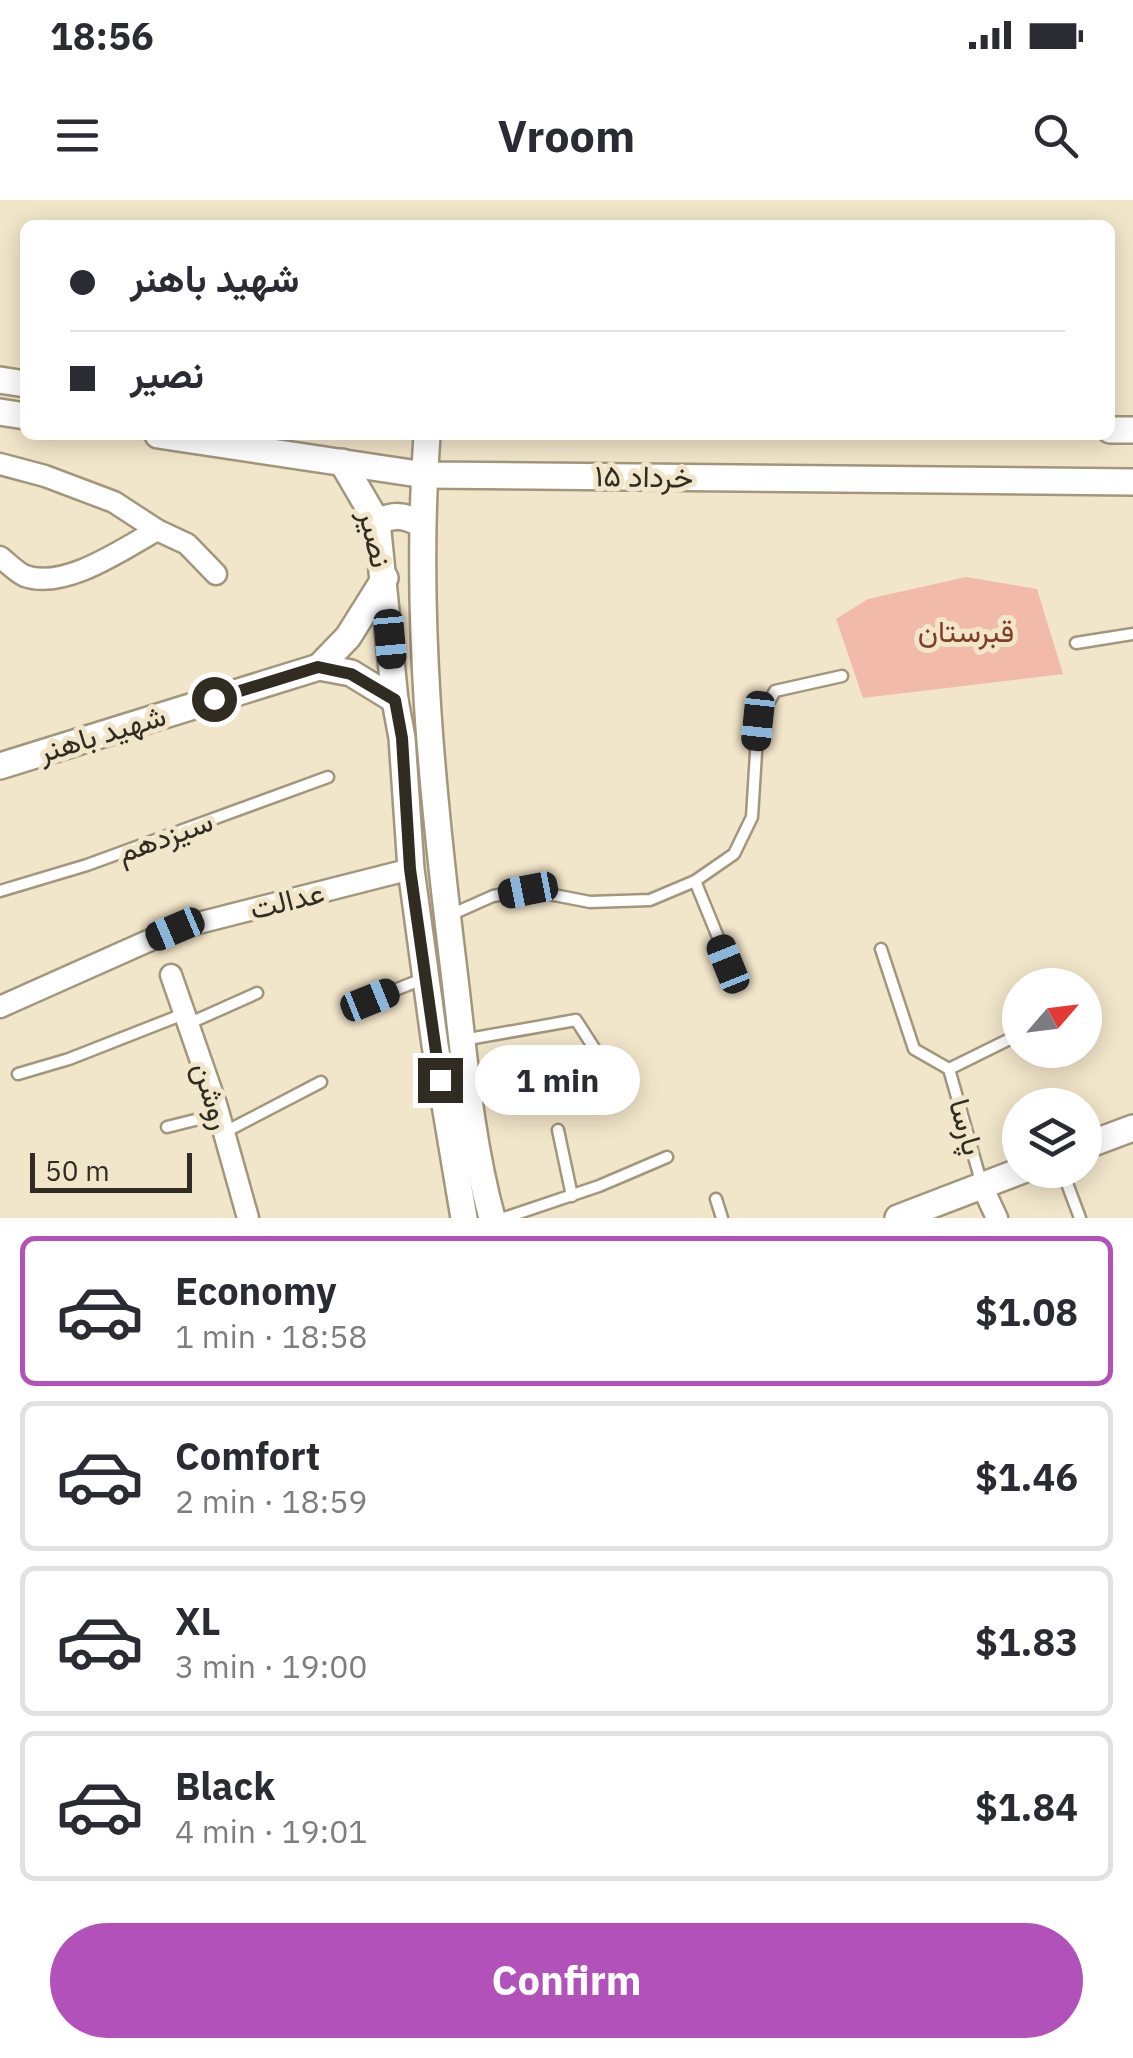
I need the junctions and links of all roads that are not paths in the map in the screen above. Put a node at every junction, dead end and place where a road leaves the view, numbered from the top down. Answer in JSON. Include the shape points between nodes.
{"nodes":[{"id":1,"x":192,"y":440,"type":"edge"},
{"id":2,"x":428,"y":440,"type":"edge"},
{"id":3,"x":342,"y":462,"type":"junction"},
{"id":4,"x":0,"y":464,"type":"edge"},
{"id":5,"x":425,"y":475,"type":"junction"},
{"id":6,"x":1133,"y":482,"type":"edge"},
{"id":7,"x":377,"y":522,"type":"junction"},
{"id":8,"x":422,"y":524,"type":"junction"},
{"id":9,"x":157,"y":530,"type":"junction"},
{"id":10,"x":0,"y":557,"type":"edge"},
{"id":11,"x":216,"y":574,"type":"dead end"},
{"id":12,"x":385,"y":578,"type":"junction"},
{"id":13,"x":1133,"y":634,"type":"edge"},
{"id":14,"x":1076,"y":643,"type":"dead end"},
{"id":15,"x":318,"y":667,"type":"junction"},
{"id":16,"x":842,"y":676,"type":"dead end"},
{"id":17,"x":395,"y":700,"type":"junction"},
{"id":18,"x":0,"y":766,"type":"edge"},
{"id":19,"x":328,"y":777,"type":"dead end"},
{"id":20,"x":408,"y":828,"type":"junction"},
{"id":21,"x":436,"y":828,"type":"junction"},
{"id":22,"x":410,"y":869,"type":"junction"},
{"id":23,"x":695,"y":881,"type":"junction"},
{"id":24,"x":0,"y":891,"type":"edge"},
{"id":25,"x":447,"y":916,"type":"junction"},
{"id":26,"x":881,"y":950,"type":"dead end"},
{"id":27,"x":728,"y":964,"type":"dead end"},
{"id":28,"x":170,"y":976,"type":"dead end"},
{"id":29,"x":426,"y":978,"type":"junction"},
{"id":30,"x":256,"y":993,"type":"dead end"},
{"id":31,"x":370,"y":1000,"type":"dead end"},
{"id":32,"x":0,"y":1007,"type":"edge"},
{"id":33,"x":188,"y":1018,"type":"junction"},
{"id":34,"x":462,"y":1040,"type":"junction"},
{"id":35,"x":1002,"y":1043,"type":"edge"},
{"id":36,"x":594,"y":1048,"type":"dead end"},
{"id":37,"x":949,"y":1068,"type":"junction"},
{"id":38,"x":18,"y":1074,"type":"dead end"},
{"id":39,"x":322,"y":1082,"type":"dead end"},
{"id":40,"x":221,"y":1123,"type":"junction"},
{"id":41,"x":167,"y":1128,"type":"dead end"},
{"id":42,"x":1133,"y":1128,"type":"edge"},
{"id":43,"x":558,"y":1130,"type":"dead end"},
{"id":44,"x":1102,"y":1140,"type":"edge"},
{"id":45,"x":667,"y":1157,"type":"dead end"},
{"id":46,"x":1002,"y":1178,"type":"edge"},
{"id":47,"x":982,"y":1186,"type":"junction"},
{"id":48,"x":1069,"y":1188,"type":"edge"},
{"id":49,"x":572,"y":1196,"type":"junction"},
{"id":50,"x":716,"y":1199,"type":"dead end"},
{"id":51,"x":248,"y":1218,"type":"edge"},
{"id":52,"x":464,"y":1218,"type":"edge"},
{"id":53,"x":492,"y":1218,"type":"edge"},
{"id":54,"x":504,"y":1218,"type":"edge"},
{"id":55,"x":722,"y":1218,"type":"edge"},
{"id":56,"x":898,"y":1218,"type":"edge"},
{"id":57,"x":997,"y":1218,"type":"edge"},
{"id":58,"x":1080,"y":1218,"type":"edge"}],
"edges":[{"from":1,"to":3,"type":"street","name":"۱۵ خرداد"},
{"from":2,"to":5,"type":"street"},
{"from":3,"to":5,"type":"street","name":"۱۵ خرداد"},
{"from":3,"to":7,"type":"street","name":"نصیر"},
{"from":4,"to":9,"type":"street","via":[[114,502]]},
{"from":5,"to":6,"type":"street","name":"۱۵ خرداد"},
{"from":5,"to":8,"type":"street"},
{"from":7,"to":8,"type":"street","via":[[404,516]]},
{"from":7,"to":12,"type":"street","name":"نصیر"},
{"from":8,"to":21,"type":"street"},
{"from":9,"to":10,"type":"street","via":[[106,560],[46,580],[23,575]]},
{"from":9,"to":11,"type":"street","via":[[187,544]]},
{"from":12,"to":15,"type":"street","via":[[348,636]]},
{"from":12,"to":17,"type":"street","name":"نصیر"},
{"from":13,"to":14,"type":"lane"},
{"from":15,"to":17,"type":"street","via":[[351,674]]},
{"from":15,"to":18,"type":"street","name":"شهید باهنر"},
{"from":16,"to":23,"type":"lane","via":[[775,691],[758,721],[752,817],[734,854]]},
{"from":17,"to":20,"type":"street","name":"نصیر"},
{"from":19,"to":24,"type":"lane","name":"سیزدهم"},
{"from":20,"to":21,"type":"street"},
{"from":20,"to":22,"type":"street","name":"نصیر"},
{"from":21,"to":25,"type":"street"},
{"from":22,"to":29,"type":"street","name":"نصیر"},
{"from":22,"to":32,"type":"street","name":"عدالت","via":[[175,929]]},
{"from":23,"to":25,"type":"lane","via":[[650,900],[590,902],[528,890]]},
{"from":23,"to":27,"type":"lane"},
{"from":25,"to":34,"type":"street"},
{"from":26,"to":37,"type":"lane","name":"پارسا","via":[[914,1049]]},
{"from":28,"to":33,"type":"street","name":"روشن"},
{"from":29,"to":31,"type":"lane"},
{"from":29,"to":52,"type":"street","name":"نصیر"},
{"from":30,"to":33,"type":"lane"},
{"from":33,"to":38,"type":"lane"},
{"from":33,"to":40,"type":"street","name":"روشن"},
{"from":34,"to":36,"type":"lane","via":[[576,1020]]},
{"from":34,"to":53,"type":"street"},
{"from":35,"to":37,"type":"lane","name":"پارسا"},
{"from":37,"to":47,"type":"lane","name":"پارسا"},
{"from":39,"to":40,"type":"lane"},
{"from":40,"to":41,"type":"lane"},
{"from":40,"to":51,"type":"street","name":"روشن"},
{"from":42,"to":44,"type":"street"},
{"from":43,"to":49,"type":"lane"},
{"from":45,"to":49,"type":"lane"},
{"from":46,"to":47,"type":"street"},
{"from":47,"to":56,"type":"street"},
{"from":47,"to":57,"type":"street"},
{"from":48,"to":58,"type":"lane"},
{"from":49,"to":54,"type":"lane"},
{"from":50,"to":55,"type":"lane"}]}
